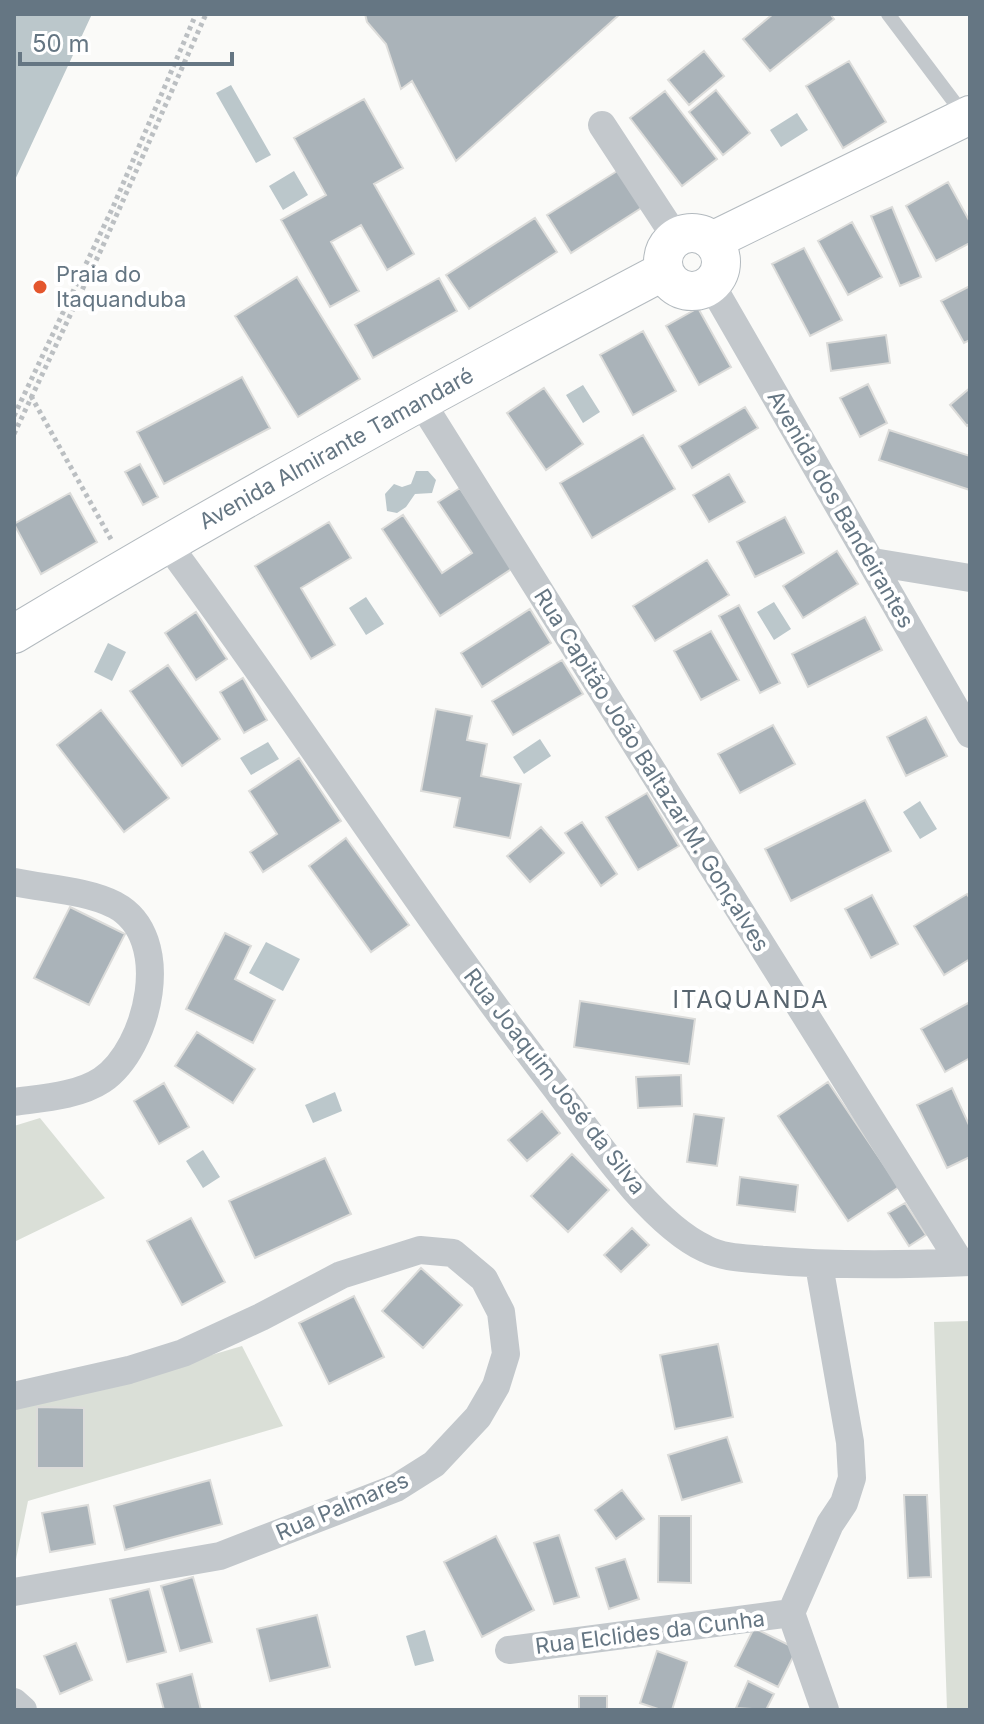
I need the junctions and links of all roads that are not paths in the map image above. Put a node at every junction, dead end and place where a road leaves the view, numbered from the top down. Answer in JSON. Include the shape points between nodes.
{"nodes":[{"id":1,"x":888,"y":14,"type":"edge"},
{"id":2,"x":968,"y":117,"type":"edge"},
{"id":3,"x":602,"y":125,"type":"dead end"},
{"id":4,"x":684,"y":250,"type":"junction"},
{"id":5,"x":711,"y":284,"type":"joint"},
{"id":6,"x":420,"y":400,"type":"junction"},
{"id":7,"x":166,"y":542,"type":"junction"},
{"id":8,"x":873,"y":562,"type":"junction"},
{"id":9,"x":970,"y":578,"type":"edge"},
{"id":10,"x":14,"y":634,"type":"edge"},
{"id":11,"x":970,"y":734,"type":"edge"},
{"id":12,"x":14,"y":882,"type":"edge"},
{"id":13,"x":14,"y":1102,"type":"edge"},
{"id":14,"x":965,"y":1262,"type":"edge"},
{"id":15,"x":819,"y":1265,"type":"junction"},
{"id":16,"x":14,"y":1396,"type":"edge"},
{"id":17,"x":14,"y":1592,"type":"edge"},
{"id":18,"x":791,"y":1613,"type":"junction"},
{"id":19,"x":509,"y":1650,"type":"dead end"},
{"id":20,"x":14,"y":1702,"type":"edge"},
{"id":21,"x":23,"y":1710,"type":"edge"},
{"id":22,"x":825,"y":1710,"type":"edge"}],
"edges":[{"from":1,"to":2,"type":"lane"},
{"from":2,"to":4,"type":"main road","name":"Avenida Almirante Tamandaré"},
{"from":3,"to":4,"type":"street"},
{"from":4,"to":5,"type":"main road","via":[[668,280],[684,290]]},
{"from":4,"to":6,"type":"main road","name":"Avenida Almirante Tamandaré"},
{"from":5,"to":8,"type":"street","name":"Avenida dos Bandeirantes"},
{"from":6,"to":7,"type":"main road","name":"Avenida Almirante Tamandaré"},
{"from":6,"to":14,"type":"street","name":"Rua Capitão João Baltazar M. Gonçalves"},
{"from":7,"to":10,"type":"main road","name":"Avenida Almirante Tamandaré"},
{"from":7,"to":15,"type":"street","name":"Rua Joaquim José da Silva","via":[[504,1022],[653,1208],[708,1251]]},
{"from":8,"to":9,"type":"street"},
{"from":8,"to":11,"type":"street","name":"Avenida dos Bandeirantes"},
{"from":12,"to":13,"type":"street","via":[[118,906],[138,928],[150,954],[151,987],[136,1036],[105,1078],[87,1089]]},
{"from":14,"to":15,"type":"street","name":"Rua Joaquim José da Silva"},
{"from":15,"to":18,"type":"street","via":[[852,1478]]},
{"from":16,"to":17,"type":"street","name":"Rua Palmares","via":[[183,1353],[341,1275],[420,1250],[453,1253],[484,1279],[501,1312],[506,1354],[478,1417],[434,1464],[396,1488],[220,1556]]},
{"from":18,"to":19,"type":"street","name":"Rua Elclides da Cunha"},
{"from":18,"to":22,"type":"street"},
{"from":20,"to":21,"type":"street"}]}
